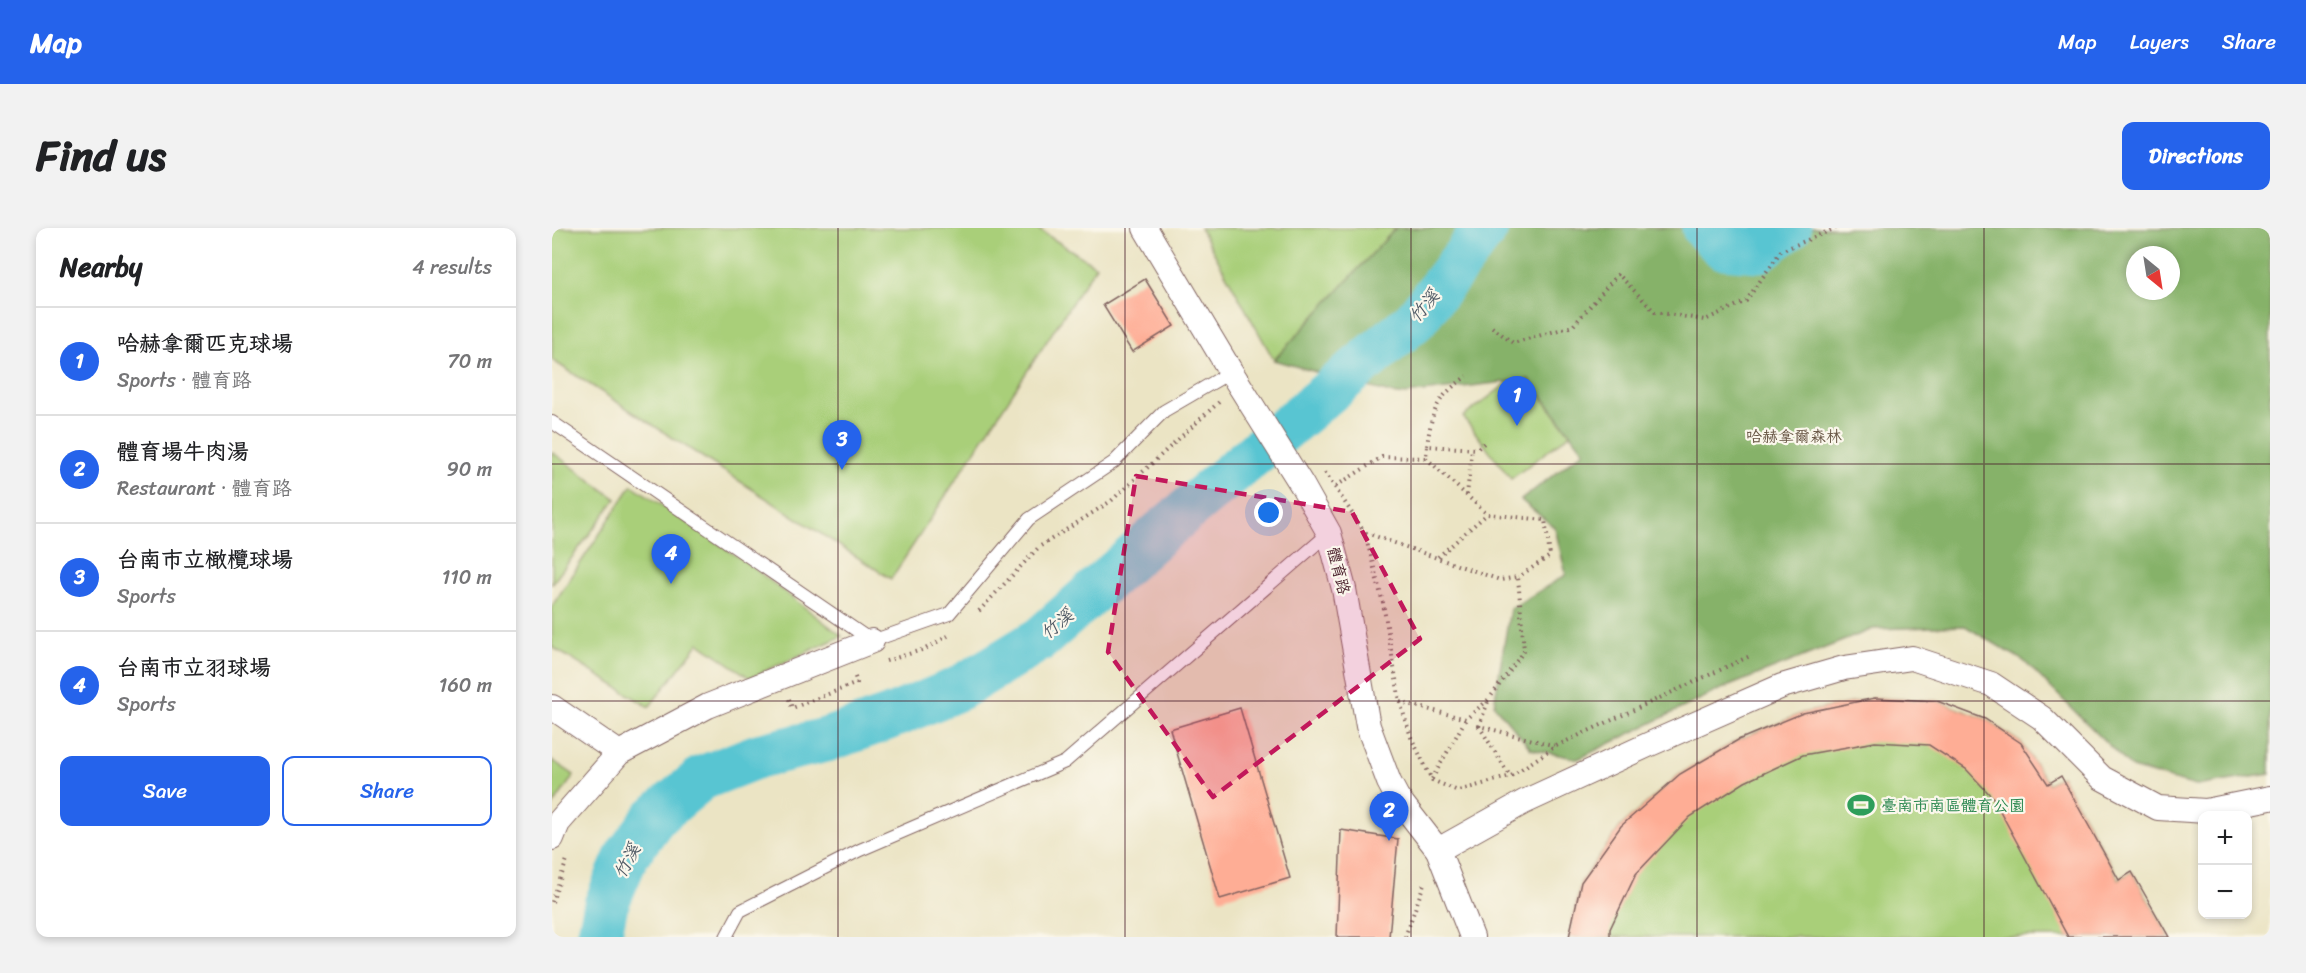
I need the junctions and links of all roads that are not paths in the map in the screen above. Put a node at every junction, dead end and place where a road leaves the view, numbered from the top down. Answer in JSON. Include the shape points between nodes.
{"nodes":[{"id":1,"x":1145,"y":228,"type":"edge"},
{"id":2,"x":1234,"y":376,"type":"junction"},
{"id":3,"x":552,"y":422,"type":"edge"},
{"id":4,"x":1329,"y":533,"type":"junction"},
{"id":5,"x":872,"y":640,"type":"junction"},
{"id":6,"x":552,"y":707,"type":"edge"},
{"id":7,"x":619,"y":753,"type":"junction"},
{"id":8,"x":2270,"y":798,"type":"edge"},
{"id":9,"x":552,"y":838,"type":"edge"},
{"id":10,"x":1438,"y":850,"type":"junction"},
{"id":11,"x":726,"y":937,"type":"edge"},
{"id":12,"x":1472,"y":937,"type":"edge"}],
"edges":[{"from":1,"to":2,"type":"street","name":"體育路"},
{"from":2,"to":4,"type":"street","name":"體育路"},
{"from":2,"to":5,"type":"lane","via":[[1164,411],[1114,462],[1029,519],[949,614]]},
{"from":3,"to":5,"type":"lane"},
{"from":4,"to":10,"type":"street","name":"體育路","via":[[1344,589],[1368,726],[1397,797]]},
{"from":4,"to":11,"type":"lane","via":[[1065,762],[860,850],[740,911]]},
{"from":5,"to":7,"type":"street","via":[[708,706]]},
{"from":6,"to":7,"type":"street"},
{"from":7,"to":9,"type":"street","via":[[558,824]]},
{"from":8,"to":10,"type":"street","via":[[2206,811],[2158,808],[2102,778],[2042,718],[1991,684],[1912,658],[1844,669],[1782,686],[1524,802]]},
{"from":10,"to":12,"type":"street","name":"體育路"}]}
